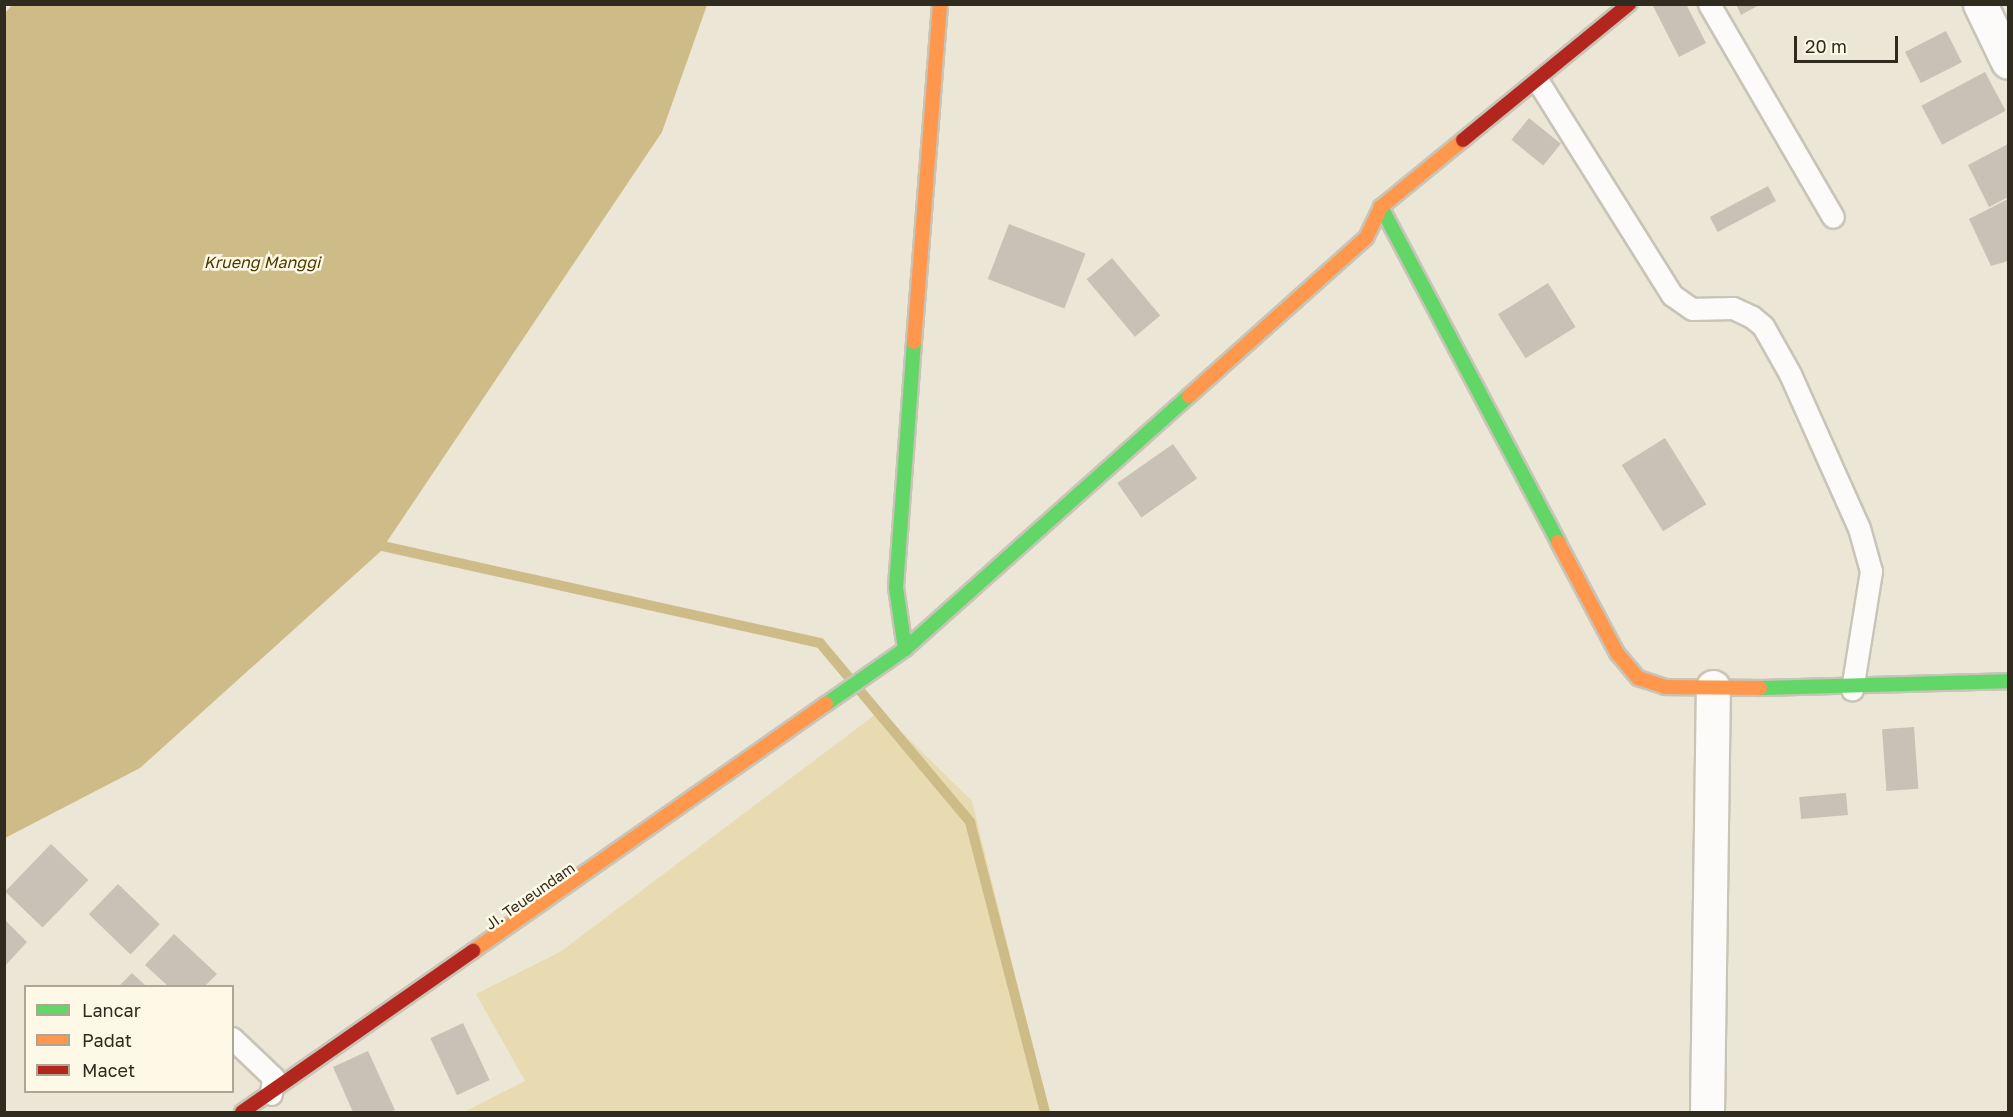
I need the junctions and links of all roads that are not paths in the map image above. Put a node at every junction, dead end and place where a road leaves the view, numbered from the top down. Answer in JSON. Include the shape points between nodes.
{"nodes":[{"id":1,"x":940,"y":4,"type":"edge"},
{"id":2,"x":1629,"y":4,"type":"edge"},
{"id":3,"x":1709,"y":4,"type":"edge"},
{"id":4,"x":1980,"y":4,"type":"edge"},
{"id":5,"x":2008,"y":62,"type":"edge"},
{"id":6,"x":1539,"y":83,"type":"junction"},
{"id":7,"x":1381,"y":207,"type":"junction"},
{"id":8,"x":1833,"y":217,"type":"dead end"},
{"id":9,"x":905,"y":649,"type":"junction"},
{"id":10,"x":2008,"y":681,"type":"edge"},
{"id":11,"x":1713,"y":687,"type":"junction"},
{"id":12,"x":1852,"y":689,"type":"junction"},
{"id":13,"x":234,"y":1040,"type":"edge"},
{"id":14,"x":272,"y":1085,"type":"junction"},
{"id":15,"x":242,"y":1113,"type":"edge"},
{"id":16,"x":1707,"y":1113,"type":"edge"}],
"edges":[{"from":1,"to":9,"type":"street","via":[[896,587]]},
{"from":2,"to":6,"type":"street"},
{"from":3,"to":8,"type":"lane"},
{"from":4,"to":5,"type":"street"},
{"from":6,"to":7,"type":"street"},
{"from":6,"to":12,"type":"lane","via":[[1672,295],[1692,309],[1733,308],[1752,317],[1763,326],[1790,374],[1859,528],[1871,571]]},
{"from":7,"to":9,"type":"street","name":"JI. Teueundam","via":[[1366,238]]},
{"from":7,"to":11,"type":"street","via":[[1617,653],[1649,684]]},
{"from":9,"to":14,"type":"street","name":"JI. Teueundam"},
{"from":10,"to":12,"type":"street"},
{"from":11,"to":12,"type":"street"},
{"from":11,"to":16,"type":"street"},
{"from":13,"to":14,"type":"lane","via":[[257,1060]]},
{"from":14,"to":15,"type":"street","name":"JI. Teueundam"}]}
